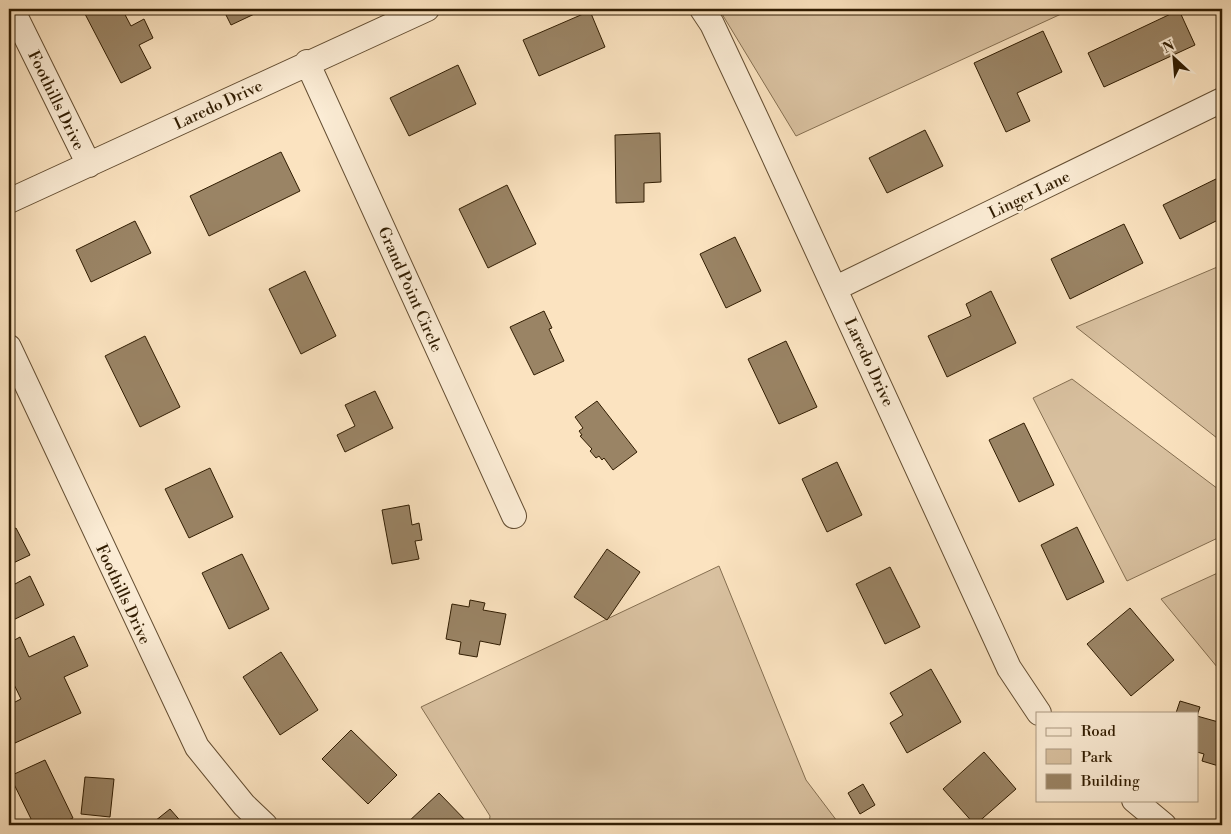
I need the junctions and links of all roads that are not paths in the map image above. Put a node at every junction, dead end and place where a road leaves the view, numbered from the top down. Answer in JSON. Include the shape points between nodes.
{"nodes":[{"id":1,"x":12,"y":9,"type":"edge"},
{"id":2,"x":427,"y":9,"type":"edge"},
{"id":3,"x":702,"y":9,"type":"edge"},
{"id":4,"x":307,"y":62,"type":"junction"},
{"id":5,"x":1222,"y":100,"type":"edge"},
{"id":6,"x":89,"y":165,"type":"junction"},
{"id":7,"x":9,"y":201,"type":"edge"},
{"id":8,"x":836,"y":288,"type":"junction"},
{"id":9,"x":9,"y":347,"type":"edge"},
{"id":10,"x":514,"y":516,"type":"dead end"},
{"id":11,"x":1038,"y":712,"type":"edge"},
{"id":12,"x":1136,"y":802,"type":"edge"},
{"id":13,"x":265,"y":825,"type":"edge"},
{"id":14,"x":1164,"y":825,"type":"edge"}],
"edges":[{"from":1,"to":6,"type":"street","name":"Foothills Drive"},
{"from":2,"to":4,"type":"street","name":"Laredo Drive"},
{"from":3,"to":8,"type":"street","name":"Laredo Drive","via":[[712,24]]},
{"from":4,"to":6,"type":"street","name":"Laredo Drive"},
{"from":4,"to":10,"type":"street","name":"Grand Point Circle"},
{"from":5,"to":8,"type":"street","name":"Linger Lane"},
{"from":6,"to":7,"type":"street","name":"Laredo Drive"},
{"from":8,"to":11,"type":"street","name":"Laredo Drive","via":[[1009,668]]},
{"from":9,"to":13,"type":"street","name":"Foothills Drive","via":[[197,747],[244,805]]},
{"from":12,"to":14,"type":"street"}]}
